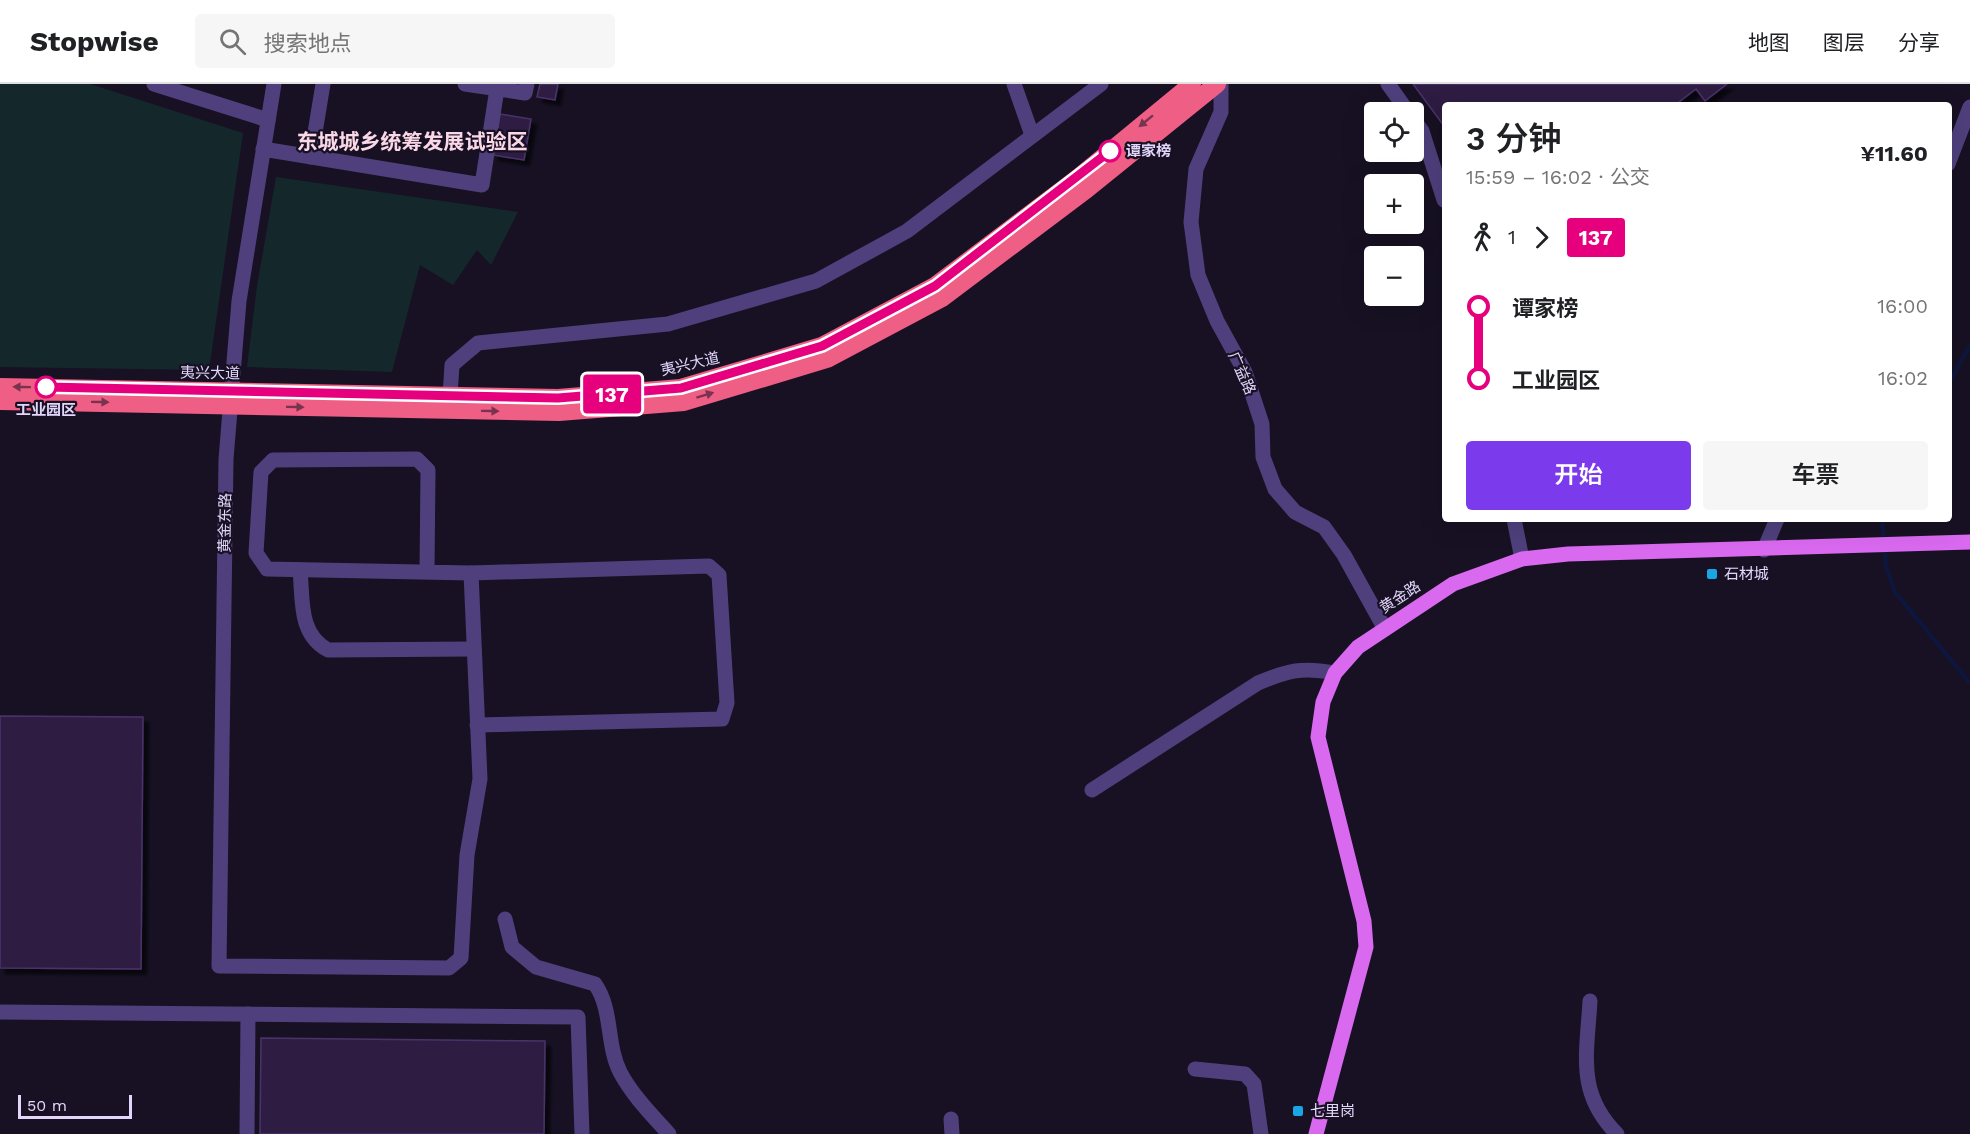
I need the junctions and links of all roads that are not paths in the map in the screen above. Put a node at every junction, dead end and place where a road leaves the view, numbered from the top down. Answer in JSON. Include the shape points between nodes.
{"nodes":[{"id":1,"x":154,"y":84,"type":"edge"},
{"id":2,"x":274,"y":84,"type":"edge"},
{"id":3,"x":323,"y":84,"type":"edge"},
{"id":4,"x":465,"y":84,"type":"edge"},
{"id":5,"x":527,"y":84,"type":"edge"},
{"id":6,"x":1014,"y":84,"type":"edge"},
{"id":7,"x":1192,"y":84,"type":"edge"},
{"id":8,"x":1219,"y":84,"type":"edge"},
{"id":9,"x":1388,"y":84,"type":"edge"},
{"id":10,"x":1093,"y":87,"type":"edge"},
{"id":11,"x":190,"y":89,"type":"edge"},
{"id":12,"x":497,"y":89,"type":"junction"},
{"id":13,"x":1401,"y":102,"type":"edge"},
{"id":14,"x":1970,"y":107,"type":"edge"},
{"id":15,"x":268,"y":120,"type":"junction"},
{"id":16,"x":1032,"y":135,"type":"junction"},
{"id":17,"x":1424,"y":137,"type":"edge"},
{"id":18,"x":1964,"y":138,"type":"edge"},
{"id":19,"x":263,"y":149,"type":"junction"},
{"id":20,"x":311,"y":157,"type":"junction"},
{"id":21,"x":1952,"y":158,"type":"edge"},
{"id":22,"x":1442,"y":194,"type":"edge"},
{"id":23,"x":0,"y":387,"type":"edge"},
{"id":24,"x":450,"y":396,"type":"junction"},
{"id":25,"x":231,"y":398,"type":"junction"},
{"id":26,"x":0,"y":401,"type":"edge"},
{"id":27,"x":1515,"y":522,"type":"edge"},
{"id":28,"x":1776,"y":522,"type":"edge"},
{"id":29,"x":1970,"y":542,"type":"edge"},
{"id":30,"x":1764,"y":550,"type":"junction"},
{"id":31,"x":1522,"y":559,"type":"junction"},
{"id":32,"x":300,"y":570,"type":"junction"},
{"id":33,"x":427,"y":572,"type":"junction"},
{"id":34,"x":471,"y":573,"type":"junction"},
{"id":35,"x":1385,"y":629,"type":"junction"},
{"id":36,"x":474,"y":650,"type":"junction"},
{"id":37,"x":1335,"y":673,"type":"junction"},
{"id":38,"x":477,"y":724,"type":"junction"},
{"id":39,"x":1092,"y":790,"type":"dead end"},
{"id":40,"x":505,"y":919,"type":"dead end"},
{"id":41,"x":1590,"y":1001,"type":"dead end"},
{"id":42,"x":0,"y":1012,"type":"edge"},
{"id":43,"x":248,"y":1014,"type":"junction"},
{"id":44,"x":1195,"y":1069,"type":"dead end"},
{"id":45,"x":247,"y":1134,"type":"edge"},
{"id":46,"x":582,"y":1134,"type":"edge"},
{"id":47,"x":669,"y":1134,"type":"edge"},
{"id":48,"x":1261,"y":1134,"type":"edge"},
{"id":49,"x":1316,"y":1134,"type":"edge"},
{"id":50,"x":1617,"y":1134,"type":"edge"}],
"edges":[{"from":1,"to":11,"type":"street"},
{"from":2,"to":15,"type":"street","name":"黄金东路"},
{"from":3,"to":20,"type":"street"},
{"from":4,"to":12,"type":"street"},
{"from":5,"to":12,"type":"street","via":[[525,93]]},
{"from":6,"to":16,"type":"street"},
{"from":7,"to":24,"type":"highway","name":"夷兴大道","one_way":true,"via":[[1078,178],[935,286],[822,346],[681,388],[558,398]]},
{"from":25,"to":8,"type":"highway","name":"夷兴大道","one_way":true,"via":[[559,412],[684,402],[827,359],[942,298]]},
{"from":8,"to":35,"type":"street","name":"广益路","via":[[1221,112],[1196,169],[1191,222],[1198,275],[1245,372],[1262,424],[1263,457],[1275,489],[1295,512],[1324,527]]},
{"from":9,"to":13,"type":"street"},
{"from":10,"to":16,"type":"street"},
{"from":11,"to":15,"type":"street"},
{"from":12,"to":20,"type":"street","via":[[482,185]]},
{"from":14,"to":18,"type":"street"},
{"from":15,"to":19,"type":"street","name":"黄金东路"},
{"from":16,"to":24,"type":"street","via":[[907,231],[816,281],[668,324],[478,343],[452,365]]},
{"from":17,"to":22,"type":"street"},
{"from":18,"to":21,"type":"street"},
{"from":19,"to":20,"type":"street"},
{"from":19,"to":25,"type":"street","name":"黄金东路","via":[[239,301]]},
{"from":25,"to":23,"type":"highway","name":"夷兴大道","one_way":true},
{"from":24,"to":25,"type":"highway","name":"夷兴大道"},
{"from":26,"to":25,"type":"highway","name":"夷兴大道","one_way":true},
{"from":25,"to":38,"type":"street","name":"黄金东路","via":[[226,459],[219,966],[449,968],[461,958],[467,855],[480,779]]},
{"from":27,"to":31,"type":"street"},
{"from":28,"to":30,"type":"street"},
{"from":29,"to":30,"type":"main road","name":"黄金路"},
{"from":30,"to":31,"type":"main road","name":"黄金路","via":[[1568,554]]},
{"from":31,"to":35,"type":"main road","name":"黄金路","via":[[1453,584]]},
{"from":32,"to":33,"type":"street"},
{"from":32,"to":33,"type":"street","via":[[267,569],[256,553],[261,472],[273,460],[417,459],[428,470]]},
{"from":32,"to":36,"type":"street","via":[[305,626],[317,644],[328,650]]},
{"from":33,"to":34,"type":"street"},
{"from":34,"to":36,"type":"street"},
{"from":34,"to":38,"type":"street","via":[[709,566],[718,575],[727,703],[722,718]]},
{"from":35,"to":37,"type":"main road","name":"黄金路","via":[[1358,647]]},
{"from":36,"to":38,"type":"street"},
{"from":37,"to":39,"type":"street","via":[[1308,668],[1286,671],[1258,683]]},
{"from":37,"to":49,"type":"main road","name":"黄金路","via":[[1323,702],[1318,738],[1364,921],[1366,947]]},
{"from":40,"to":47,"type":"street","via":[[512,947],[536,967],[595,984],[605,999],[619,1071]]},
{"from":41,"to":50,"type":"street","via":[[1588,1092]]},
{"from":42,"to":43,"type":"street"},
{"from":43,"to":45,"type":"street"},
{"from":43,"to":46,"type":"street","via":[[578,1017]]},
{"from":44,"to":48,"type":"street","via":[[1245,1074],[1254,1084]]}]}
